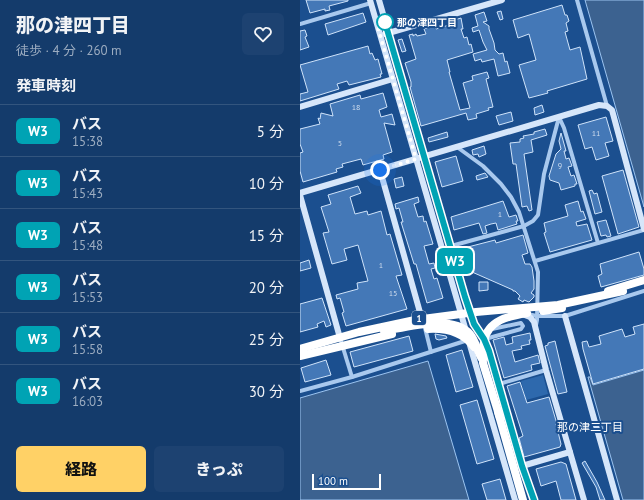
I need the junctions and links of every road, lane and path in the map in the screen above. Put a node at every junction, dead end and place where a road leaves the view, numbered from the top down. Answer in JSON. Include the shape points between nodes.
{"nodes":[{"id":1,"x":379,"y":0,"type":"edge"},
{"id":2,"x":500,"y":0,"type":"edge"},
{"id":3,"x":577,"y":0,"type":"edge"},
{"id":4,"x":371,"y":1,"type":"edge"},
{"id":5,"x":300,"y":24,"type":"edge"},
{"id":6,"x":388,"y":33,"type":"junction"},
{"id":7,"x":380,"y":36,"type":"junction"},
{"id":8,"x":393,"y":79,"type":"junction"},
{"id":9,"x":607,"y":106,"type":"junction"},
{"id":10,"x":300,"y":107,"type":"edge"},
{"id":11,"x":559,"y":117,"type":"junction"},
{"id":12,"x":457,"y":147,"type":"junction"},
{"id":13,"x":425,"y":156,"type":"junction"},
{"id":14,"x":416,"y":159,"type":"junction"},
{"id":15,"x":380,"y":170,"type":"junction"},
{"id":16,"x":300,"y":194,"type":"edge"},
{"id":17,"x":524,"y":226,"type":"junction"},
{"id":18,"x":644,"y":230,"type":"edge"},
{"id":19,"x":598,"y":243,"type":"junction"},
{"id":20,"x":451,"y":246,"type":"junction"},
{"id":21,"x":535,"y":262,"type":"junction"},
{"id":22,"x":644,"y":281,"type":"edge"},
{"id":23,"x":644,"y":286,"type":"edge"},
{"id":24,"x":623,"y":291,"type":"junction"},
{"id":25,"x":644,"y":291,"type":"edge"},
{"id":26,"x":609,"y":296,"type":"junction"},
{"id":27,"x":521,"y":313,"type":"junction"},
{"id":28,"x":461,"y":314,"type":"junction"},
{"id":29,"x":471,"y":314,"type":"junction"},
{"id":30,"x":421,"y":316,"type":"junction"},
{"id":31,"x":537,"y":316,"type":"junction"},
{"id":32,"x":565,"y":316,"type":"junction"},
{"id":33,"x":536,"y":330,"type":"junction"},
{"id":34,"x":480,"y":332,"type":"junction"},
{"id":35,"x":340,"y":338,"type":"junction"},
{"id":36,"x":468,"y":339,"type":"junction"},
{"id":37,"x":484,"y":339,"type":"junction"},
{"id":38,"x":300,"y":348,"type":"edge"},
{"id":39,"x":300,"y":352,"type":"edge"},
{"id":40,"x":431,"y":352,"type":"junction"},
{"id":41,"x":300,"y":356,"type":"edge"},
{"id":42,"x":483,"y":361,"type":"junction"},
{"id":43,"x":546,"y":370,"type":"junction"},
{"id":44,"x":352,"y":377,"type":"junction"},
{"id":45,"x":499,"y":384,"type":"junction"},
{"id":46,"x":300,"y":391,"type":"edge"},
{"id":47,"x":570,"y":452,"type":"junction"},
{"id":48,"x":522,"y":466,"type":"junction"},
{"id":49,"x":514,"y":500,"type":"edge"},
{"id":50,"x":524,"y":500,"type":"edge"},
{"id":51,"x":534,"y":500,"type":"edge"},
{"id":52,"x":584,"y":500,"type":"edge"},
{"id":53,"x":618,"y":500,"type":"edge"}],
"edges":[{"from":1,"to":6,"type":"street"},
{"from":2,"to":6,"type":"street"},
{"from":3,"to":9,"type":"street"},
{"from":4,"to":5,"type":"street"},
{"from":4,"to":7,"type":"street"},
{"from":6,"to":7,"type":"street"},
{"from":6,"to":13,"type":"street"},
{"from":7,"to":8,"type":"street"},
{"from":8,"to":10,"type":"street"},
{"from":8,"to":14,"type":"street"},
{"from":9,"to":11,"type":"street","via":[[599,105]]},
{"from":9,"to":18,"type":"street","via":[[612,110]]},
{"from":11,"to":12,"type":"street"},
{"from":11,"to":17,"type":"street","via":[[544,174],[538,215]]},
{"from":11,"to":19,"type":"street"},
{"from":12,"to":13,"type":"street"},
{"from":12,"to":17,"type":"street","via":[[483,166],[501,184],[511,197]]},
{"from":13,"to":14,"type":"street"},
{"from":13,"to":20,"type":"street"},
{"from":14,"to":15,"type":"street"},
{"from":14,"to":28,"type":"street"},
{"from":15,"to":16,"type":"street"},
{"from":15,"to":30,"type":"street"},
{"from":16,"to":35,"type":"street"},
{"from":17,"to":20,"type":"street"},
{"from":17,"to":21,"type":"street"},
{"from":18,"to":19,"type":"street"},
{"from":19,"to":21,"type":"street"},
{"from":20,"to":29,"type":"street"},
{"from":21,"to":31,"type":"street","via":[[539,281]]},
{"from":22,"to":26,"type":"highway","bridge":true},
{"from":22,"to":38,"type":"highway","number":"1","bridge":true,"via":[[558,303],[450,313],[384,324]]},
{"from":23,"to":24,"type":"highway"},
{"from":24,"to":26,"type":"highway","bridge":true},
{"from":24,"to":38,"type":"highway","bridge":true,"via":[[558,305],[426,318]]},
{"from":25,"to":32,"type":"street"},
{"from":26,"to":42,"type":"highway","bridge":true,"via":[[568,307],[517,314],[500,320],[485,336]]},
{"from":27,"to":29,"type":"street","via":[[503,311]]},
{"from":27,"to":31,"type":"street"},
{"from":27,"to":33,"type":"street","via":[[530,316]]},
{"from":28,"to":29,"type":"street"},
{"from":28,"to":30,"type":"street"},
{"from":28,"to":36,"type":"street"},
{"from":29,"to":34,"type":"street"},
{"from":30,"to":35,"type":"street"},
{"from":30,"to":40,"type":"street"},
{"from":31,"to":32,"type":"street"},
{"from":31,"to":33,"type":"street"},
{"from":32,"to":53,"type":"street"},
{"from":33,"to":43,"type":"street"},
{"from":34,"to":37,"type":"street"},
{"from":34,"to":37,"type":"street","via":[[521,322],[522,324],[521,329]]},
{"from":35,"to":38,"type":"street"},
{"from":35,"to":44,"type":"street"},
{"from":36,"to":40,"type":"street"},
{"from":36,"to":49,"type":"street"},
{"from":37,"to":45,"type":"street"},
{"from":39,"to":42,"type":"highway","bridge":true,"via":[[346,338],[443,323],[455,324],[468,332]]},
{"from":40,"to":44,"type":"street"},
{"from":41,"to":42,"type":"highway","bridge":true,"via":[[377,337],[434,328],[449,330],[465,338]]},
{"from":42,"to":50,"type":"highway","bridge":true},
{"from":42,"to":50,"type":"highway","bridge":true},
{"from":43,"to":45,"type":"street"},
{"from":43,"to":47,"type":"street"},
{"from":44,"to":46,"type":"street"},
{"from":45,"to":48,"type":"street"},
{"from":47,"to":48,"type":"street"},
{"from":47,"to":52,"type":"street"},
{"from":48,"to":51,"type":"street"}]}
